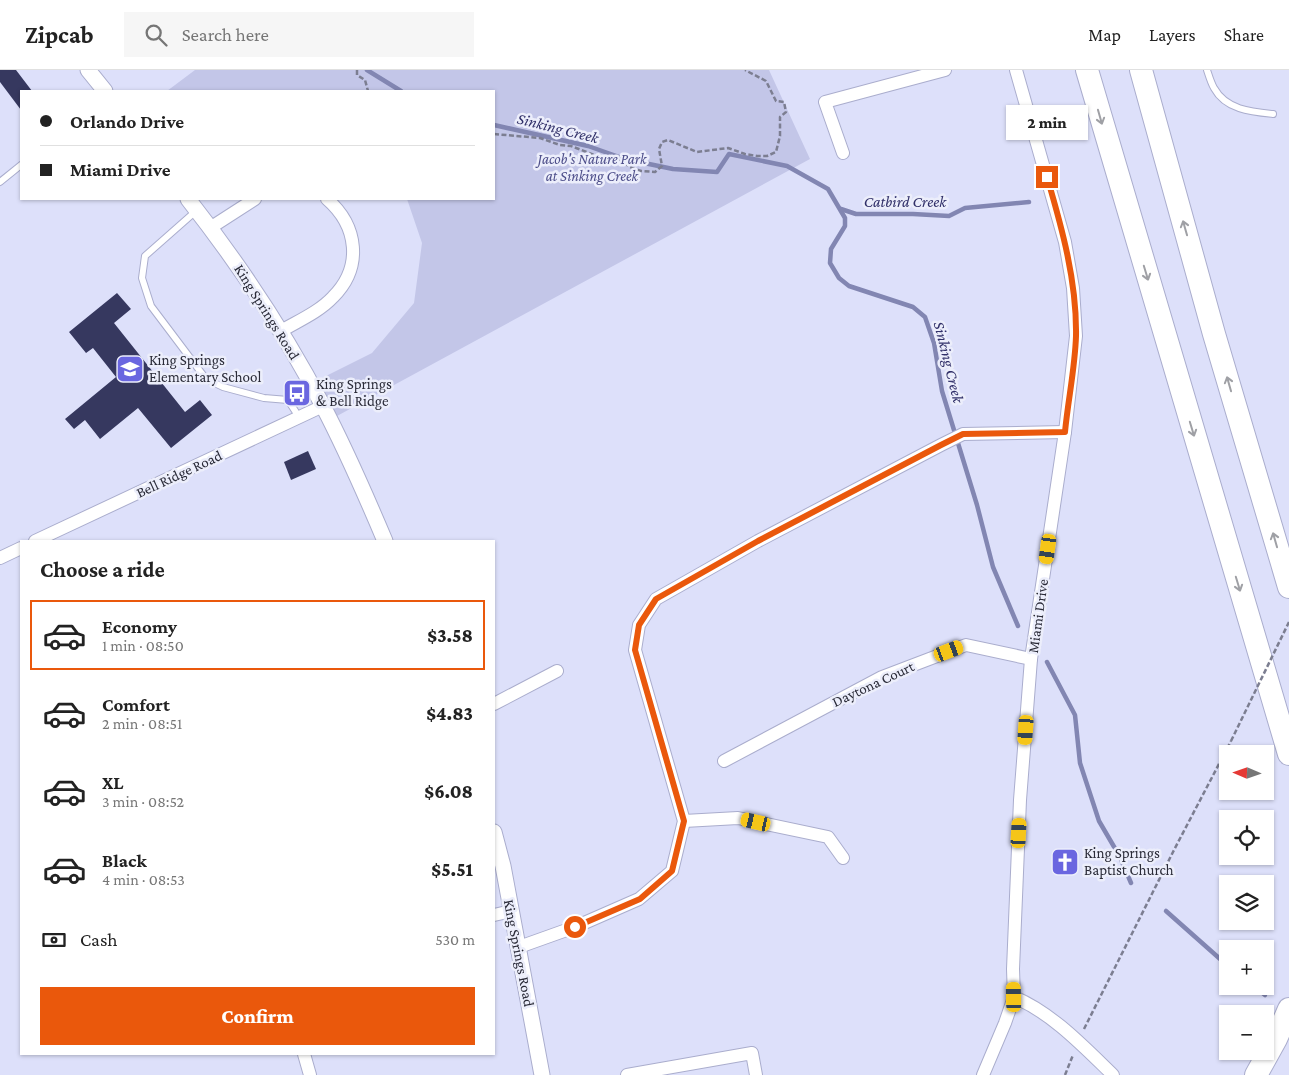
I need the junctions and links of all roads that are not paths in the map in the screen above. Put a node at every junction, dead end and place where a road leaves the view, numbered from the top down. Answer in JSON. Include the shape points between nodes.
{"nodes":[{"id":1,"x":88,"y":70,"type":"edge"},
{"id":2,"x":945,"y":70,"type":"edge"},
{"id":3,"x":1016,"y":70,"type":"edge"},
{"id":4,"x":1087,"y":70,"type":"edge"},
{"id":5,"x":1141,"y":70,"type":"edge"},
{"id":6,"x":1207,"y":70,"type":"edge"},
{"id":7,"x":104,"y":90,"type":"edge"},
{"id":8,"x":1273,"y":114,"type":"dead end"},
{"id":9,"x":843,"y":153,"type":"dead end"},
{"id":10,"x":20,"y":166,"type":"edge"},
{"id":11,"x":0,"y":182,"type":"edge"},
{"id":12,"x":253,"y":200,"type":"edge"},
{"id":13,"x":328,"y":200,"type":"edge"},
{"id":14,"x":193,"y":204,"type":"edge"},
{"id":15,"x":210,"y":228,"type":"junction"},
{"id":16,"x":281,"y":331,"type":"junction"},
{"id":17,"x":323,"y":406,"type":"junction"},
{"id":18,"x":299,"y":417,"type":"junction"},
{"id":19,"x":1065,"y":432,"type":"junction"},
{"id":20,"x":37,"y":540,"type":"edge"},
{"id":21,"x":386,"y":540,"type":"edge"},
{"id":22,"x":20,"y":548,"type":"edge"},
{"id":23,"x":0,"y":558,"type":"edge"},
{"id":24,"x":1289,"y":587,"type":"edge"},
{"id":25,"x":1031,"y":659,"type":"junction"},
{"id":26,"x":557,"y":671,"type":"dead end"},
{"id":27,"x":495,"y":703,"type":"edge"},
{"id":28,"x":1286,"y":745,"type":"edge"},
{"id":29,"x":724,"y":761,"type":"dead end"},
{"id":30,"x":1289,"y":765,"type":"edge"},
{"id":31,"x":684,"y":821,"type":"junction"},
{"id":32,"x":495,"y":836,"type":"edge"},
{"id":33,"x":843,"y":858,"type":"dead end"},
{"id":34,"x":512,"y":911,"type":"junction"},
{"id":35,"x":495,"y":915,"type":"edge"},
{"id":36,"x":518,"y":947,"type":"junction"},
{"id":37,"x":1014,"y":997,"type":"junction"},
{"id":38,"x":1289,"y":1009,"type":"edge"},
{"id":39,"x":304,"y":1055,"type":"edge"},
{"id":40,"x":310,"y":1075,"type":"edge"},
{"id":41,"x":542,"y":1075,"type":"edge"},
{"id":42,"x":627,"y":1075,"type":"edge"},
{"id":43,"x":756,"y":1075,"type":"edge"},
{"id":44,"x":983,"y":1075,"type":"edge"},
{"id":45,"x":1113,"y":1075,"type":"edge"},
{"id":46,"x":1256,"y":1075,"type":"edge"}],
"edges":[{"from":1,"to":7,"type":"street"},
{"from":2,"to":9,"type":"street","via":[[825,102]]},
{"from":3,"to":19,"type":"street","name":"Miami Drive","via":[[1066,242],[1073,288],[1076,336]]},
{"from":4,"to":28,"type":"highway","one_way":true},
{"from":24,"to":5,"type":"highway","one_way":true},
{"from":6,"to":8,"type":"lane","via":[[1215,90],[1230,104]]},
{"from":10,"to":11,"type":"lane"},
{"from":12,"to":15,"type":"street"},
{"from":13,"to":16,"type":"street","via":[[346,221],[352,237],[354,254],[351,269],[332,298]]},
{"from":14,"to":15,"type":"street","name":"King Springs Road"},
{"from":14,"to":18,"type":"lane","via":[[145,256],[142,278],[151,306],[206,379],[232,390],[288,400]]},
{"from":15,"to":16,"type":"street","name":"King Springs Road"},
{"from":16,"to":17,"type":"street","name":"King Springs Road"},
{"from":17,"to":18,"type":"street","name":"Bell Ridge Road"},
{"from":17,"to":21,"type":"street","name":"King Springs Road"},
{"from":18,"to":20,"type":"street","name":"Bell Ridge Road"},
{"from":19,"to":25,"type":"street","name":"Miami Drive"},
{"from":19,"to":31,"type":"street","via":[[963,434],[656,599],[639,625],[635,650]]},
{"from":22,"to":23,"type":"street"},
{"from":25,"to":29,"type":"street","name":"Daytona Court","via":[[966,645],[882,677]]},
{"from":25,"to":37,"type":"street","name":"Miami Drive","via":[[1020,800]]},
{"from":26,"to":27,"type":"street"},
{"from":28,"to":30,"type":"highway"},
{"from":31,"to":33,"type":"street","via":[[738,818],[828,837]]},
{"from":31,"to":36,"type":"street","via":[[672,871],[640,899]]},
{"from":32,"to":34,"type":"street","name":"King Springs Road"},
{"from":34,"to":35,"type":"street"},
{"from":34,"to":36,"type":"street","name":"King Springs Road"},
{"from":36,"to":41,"type":"street","name":"King Springs Road"},
{"from":37,"to":44,"type":"street","name":"Miami Drive"},
{"from":37,"to":45,"type":"street","via":[[1045,1014]]},
{"from":38,"to":46,"type":"highway"},
{"from":39,"to":40,"type":"street"},
{"from":42,"to":43,"type":"street","via":[[752,1053]]}]}
